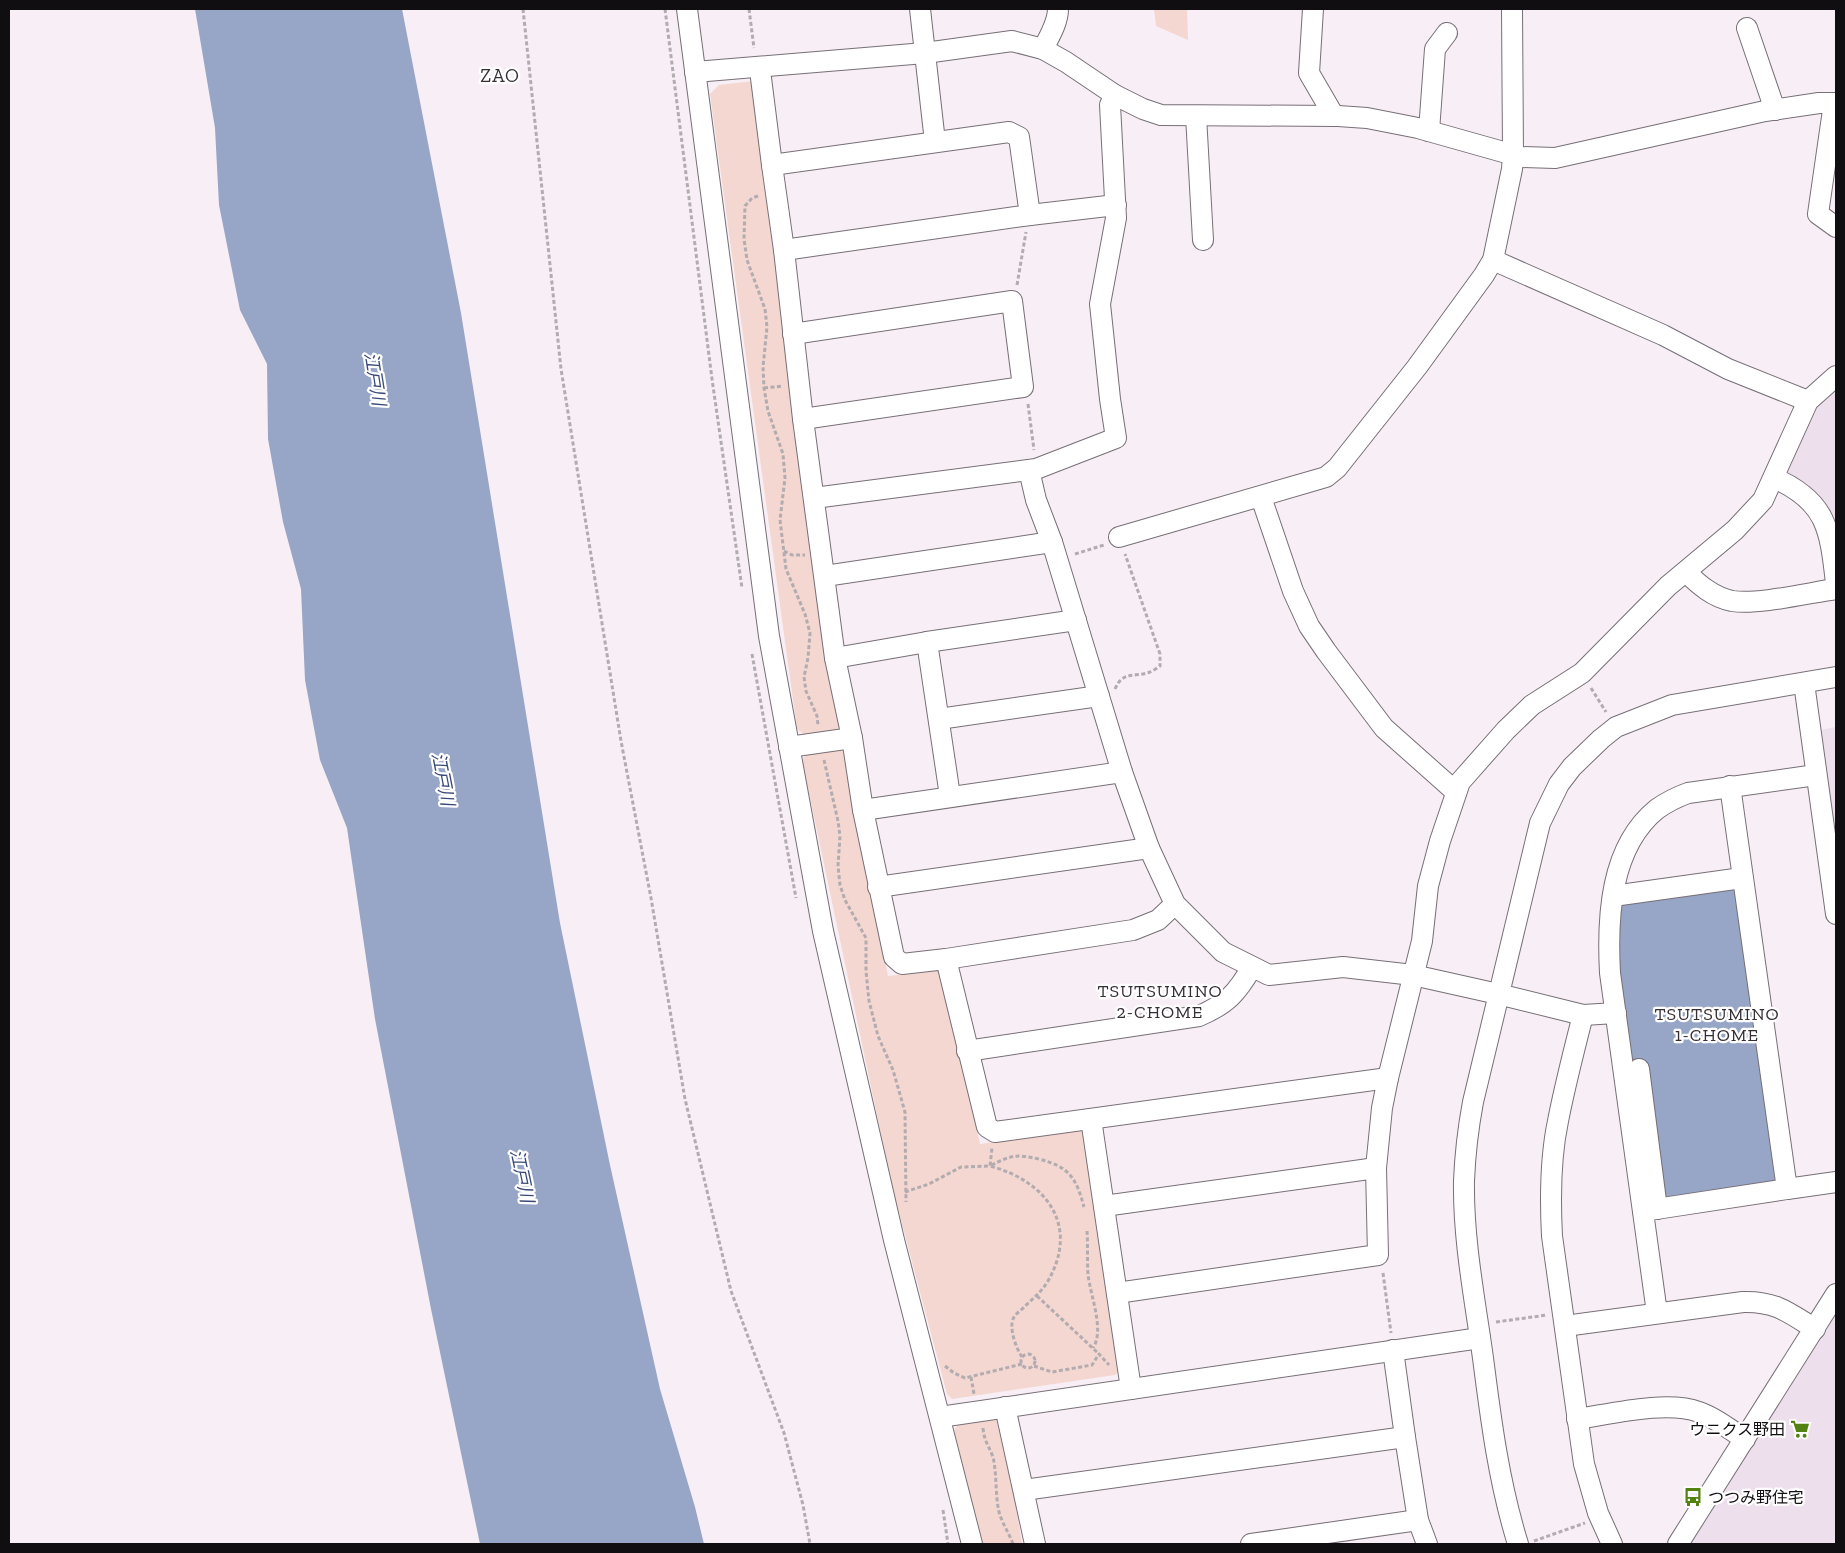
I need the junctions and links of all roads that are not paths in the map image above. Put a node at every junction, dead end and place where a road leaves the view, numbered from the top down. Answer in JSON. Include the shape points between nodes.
{"nodes":[{"id":1,"x":687,"y":9,"type":"edge"},
{"id":2,"x":920,"y":9,"type":"edge"},
{"id":3,"x":1058,"y":9,"type":"edge"},
{"id":4,"x":1313,"y":9,"type":"edge"},
{"id":5,"x":1512,"y":9,"type":"edge"},
{"id":6,"x":1746,"y":28,"type":"dead end"},
{"id":7,"x":1447,"y":34,"type":"dead end"},
{"id":8,"x":1043,"y":49,"type":"junction"},
{"id":9,"x":925,"y":53,"type":"junction"},
{"id":10,"x":696,"y":72,"type":"junction"},
{"id":11,"x":760,"y":78,"type":"dead end"},
{"id":12,"x":1120,"y":98,"type":"junction"},
{"id":13,"x":1835,"y":103,"type":"edge"},
{"id":14,"x":1775,"y":110,"type":"junction"},
{"id":15,"x":1196,"y":116,"type":"junction"},
{"id":16,"x":1334,"y":116,"type":"junction"},
{"id":17,"x":1429,"y":131,"type":"junction"},
{"id":18,"x":935,"y":142,"type":"junction"},
{"id":19,"x":1513,"y":154,"type":"junction"},
{"id":20,"x":772,"y":166,"type":"junction"},
{"id":21,"x":1116,"y":205,"type":"junction"},
{"id":22,"x":1030,"y":215,"type":"junction"},
{"id":23,"x":1836,"y":227,"type":"edge"},
{"id":24,"x":1204,"y":240,"type":"dead end"},
{"id":25,"x":784,"y":250,"type":"junction"},
{"id":26,"x":1493,"y":260,"type":"junction"},
{"id":27,"x":793,"y":334,"type":"junction"},
{"id":28,"x":1836,"y":376,"type":"edge"},
{"id":29,"x":1808,"y":401,"type":"junction"},
{"id":30,"x":803,"y":419,"type":"junction"},
{"id":31,"x":1032,"y":470,"type":"junction"},
{"id":32,"x":1774,"y":478,"type":"junction"},
{"id":33,"x":1261,"y":497,"type":"junction"},
{"id":34,"x":814,"y":498,"type":"junction"},
{"id":35,"x":1119,"y":539,"type":"road end"},
{"id":36,"x":1055,"y":551,"type":"junction"},
{"id":37,"x":1686,"y":572,"type":"junction"},
{"id":38,"x":825,"y":576,"type":"junction"},
{"id":39,"x":1836,"y":583,"type":"edge"},
{"id":40,"x":1836,"y":589,"type":"edge"},
{"id":41,"x":1076,"y":620,"type":"junction"},
{"id":42,"x":928,"y":642,"type":"junction"},
{"id":43,"x":835,"y":658,"type":"junction"},
{"id":44,"x":1836,"y":677,"type":"edge"},
{"id":45,"x":1804,"y":683,"type":"junction"},
{"id":46,"x":1106,"y":694,"type":"junction"},
{"id":47,"x":939,"y":719,"type":"junction"},
{"id":48,"x":852,"y":738,"type":"junction"},
{"id":49,"x":790,"y":747,"type":"junction"},
{"id":50,"x":1122,"y":772,"type":"junction"},
{"id":51,"x":1816,"y":775,"type":"junction"},
{"id":52,"x":1730,"y":786,"type":"junction"},
{"id":53,"x":1456,"y":792,"type":"junction"},
{"id":54,"x":950,"y":796,"type":"junction"},
{"id":55,"x":863,"y":810,"type":"junction"},
{"id":56,"x":1149,"y":848,"type":"junction"},
{"id":57,"x":1742,"y":878,"type":"junction"},
{"id":58,"x":878,"y":887,"type":"junction"},
{"id":59,"x":1613,"y":896,"type":"junction"},
{"id":60,"x":1175,"y":904,"type":"junction"},
{"id":61,"x":1836,"y":914,"type":"edge"},
{"id":62,"x":946,"y":959,"type":"junction"},
{"id":63,"x":1252,"y":967,"type":"junction"},
{"id":64,"x":1413,"y":975,"type":"junction"},
{"id":65,"x":1498,"y":994,"type":"junction"},
{"id":66,"x":1616,"y":1013,"type":"junction"},
{"id":67,"x":1583,"y":1015,"type":"junction"},
{"id":68,"x":967,"y":1051,"type":"junction"},
{"id":69,"x":1639,"y":1069,"type":"dead end"},
{"id":70,"x":1388,"y":1078,"type":"junction"},
{"id":71,"x":1091,"y":1119,"type":"junction"},
{"id":72,"x":1376,"y":1168,"type":"junction"},
{"id":73,"x":1836,"y":1182,"type":"edge"},
{"id":74,"x":1787,"y":1189,"type":"junction"},
{"id":75,"x":1104,"y":1206,"type":"junction"},
{"id":76,"x":1650,"y":1210,"type":"junction"},
{"id":77,"x":1117,"y":1293,"type":"junction"},
{"id":78,"x":1836,"y":1294,"type":"edge"},
{"id":79,"x":1657,"y":1313,"type":"junction"},
{"id":80,"x":1564,"y":1320,"type":"junction"},
{"id":81,"x":1815,"y":1329,"type":"junction"},
{"id":82,"x":1479,"y":1331,"type":"junction"},
{"id":83,"x":1393,"y":1345,"type":"junction"},
{"id":84,"x":1131,"y":1389,"type":"junction"},
{"id":85,"x":1005,"y":1407,"type":"junction"},
{"id":86,"x":940,"y":1417,"type":"junction"},
{"id":87,"x":1577,"y":1419,"type":"junction"},
{"id":88,"x":1405,"y":1438,"type":"junction"},
{"id":89,"x":1745,"y":1439,"type":"junction"},
{"id":90,"x":1024,"y":1490,"type":"junction"},
{"id":91,"x":1418,"y":1520,"type":"junction"},
{"id":92,"x":972,"y":1544,"type":"edge"},
{"id":93,"x":1035,"y":1544,"type":"edge"},
{"id":94,"x":1251,"y":1544,"type":"edge"},
{"id":95,"x":1427,"y":1544,"type":"edge"},
{"id":96,"x":1523,"y":1544,"type":"edge"},
{"id":97,"x":1612,"y":1544,"type":"edge"},
{"id":98,"x":1678,"y":1544,"type":"edge"}],
"edges":[{"from":1,"to":10,"type":"street"},
{"from":2,"to":9,"type":"street"},
{"from":3,"to":8,"type":"street"},
{"from":4,"to":16,"type":"street","via":[[1309,73]]},
{"from":5,"to":19,"type":"street"},
{"from":6,"to":14,"type":"street"},
{"from":7,"to":17,"type":"street","via":[[1435,50]]},
{"from":8,"to":9,"type":"street","via":[[1012,41]]},
{"from":8,"to":12,"type":"street"},
{"from":9,"to":10,"type":"street"},
{"from":9,"to":18,"type":"street"},
{"from":10,"to":49,"type":"street","via":[[763,597]]},
{"from":11,"to":20,"type":"street"},
{"from":12,"to":15,"type":"street","via":[[1161,115]]},
{"from":12,"to":21,"type":"street","via":[[1110,105]]},
{"from":13,"to":14,"type":"street"},
{"from":13,"to":23,"type":"street","via":[[1818,214]]},
{"from":14,"to":19,"type":"street","via":[[1555,158]]},
{"from":15,"to":16,"type":"street"},
{"from":15,"to":24,"type":"street"},
{"from":16,"to":17,"type":"street","via":[[1367,118]]},
{"from":17,"to":19,"type":"street"},
{"from":18,"to":20,"type":"street"},
{"from":18,"to":22,"type":"street","via":[[1009,132],[1019,137]]},
{"from":19,"to":26,"type":"street"},
{"from":20,"to":25,"type":"street"},
{"from":21,"to":22,"type":"street"},
{"from":21,"to":31,"type":"street","via":[[1100,304],[1116,438]]},
{"from":22,"to":25,"type":"street"},
{"from":25,"to":27,"type":"street"},
{"from":26,"to":29,"type":"street","via":[[1663,334],[1728,369]]},
{"from":26,"to":33,"type":"street","via":[[1417,367],[1337,468],[1326,477]]},
{"from":27,"to":30,"type":"street"},
{"from":27,"to":30,"type":"street","via":[[1012,301],[1023,387]]},
{"from":28,"to":29,"type":"street"},
{"from":29,"to":32,"type":"street"},
{"from":30,"to":34,"type":"street"},
{"from":31,"to":34,"type":"street"},
{"from":31,"to":36,"type":"street","via":[[1036,500]]},
{"from":32,"to":37,"type":"street","via":[[1763,500],[1735,530]]},
{"from":32,"to":39,"type":"street","via":[[1803,494],[1825,522]]},
{"from":33,"to":35,"type":"street"},
{"from":33,"to":53,"type":"street","via":[[1293,591],[1313,632],[1384,728]]},
{"from":34,"to":38,"type":"street"},
{"from":36,"to":38,"type":"street"},
{"from":36,"to":41,"type":"street"},
{"from":37,"to":40,"type":"street","via":[[1712,594],[1731,601],[1752,602]]},
{"from":37,"to":53,"type":"street","via":[[1582,673],[1532,706],[1506,730],[1468,772]]},
{"from":38,"to":43,"type":"street"},
{"from":41,"to":42,"type":"street"},
{"from":41,"to":46,"type":"street"},
{"from":42,"to":43,"type":"street"},
{"from":42,"to":47,"type":"street"},
{"from":43,"to":48,"type":"street"},
{"from":44,"to":45,"type":"street"},
{"from":45,"to":51,"type":"street"},
{"from":45,"to":65,"type":"street","via":[[1672,705],[1616,727],[1586,752],[1559,784],[1540,823]]},
{"from":46,"to":47,"type":"street"},
{"from":46,"to":50,"type":"street"},
{"from":47,"to":54,"type":"street"},
{"from":48,"to":49,"type":"street"},
{"from":48,"to":55,"type":"street"},
{"from":49,"to":86,"type":"street","via":[[829,959],[894,1240]]},
{"from":50,"to":54,"type":"street"},
{"from":50,"to":56,"type":"street"},
{"from":51,"to":52,"type":"street"},
{"from":51,"to":61,"type":"street"},
{"from":52,"to":57,"type":"street"},
{"from":52,"to":59,"type":"street","via":[[1688,793],[1657,809],[1629,842]]},
{"from":53,"to":64,"type":"street","via":[[1428,886],[1422,941]]},
{"from":54,"to":55,"type":"street"},
{"from":55,"to":58,"type":"street"},
{"from":56,"to":58,"type":"street"},
{"from":56,"to":60,"type":"street"},
{"from":57,"to":59,"type":"street"},
{"from":57,"to":74,"type":"street"},
{"from":58,"to":62,"type":"street","via":[[894,957],[902,964]]},
{"from":59,"to":66,"type":"street","via":[[1608,943]]},
{"from":60,"to":62,"type":"street","via":[[1158,920],[1133,930]]},
{"from":60,"to":63,"type":"street","via":[[1223,952]]},
{"from":62,"to":68,"type":"street"},
{"from":63,"to":64,"type":"street","via":[[1268,975],[1343,967]]},
{"from":63,"to":68,"type":"street","via":[[1242,984],[1220,1007],[1199,1016]]},
{"from":64,"to":65,"type":"street"},
{"from":64,"to":70,"type":"street"},
{"from":65,"to":67,"type":"street"},
{"from":65,"to":82,"type":"street","via":[[1466,1140],[1464,1183],[1469,1264]]},
{"from":66,"to":67,"type":"street"},
{"from":66,"to":76,"type":"street"},
{"from":67,"to":80,"type":"street","via":[[1557,1122],[1552,1160],[1550,1214]]},
{"from":68,"to":71,"type":"street","via":[[987,1127],[995,1132]]},
{"from":69,"to":76,"type":"street"},
{"from":70,"to":71,"type":"street"},
{"from":70,"to":72,"type":"street"},
{"from":71,"to":75,"type":"street"},
{"from":72,"to":75,"type":"street"},
{"from":72,"to":77,"type":"street","via":[[1378,1255]]},
{"from":73,"to":74,"type":"street"},
{"from":74,"to":76,"type":"street"},
{"from":75,"to":77,"type":"street"},
{"from":76,"to":79,"type":"street"},
{"from":77,"to":84,"type":"street"},
{"from":78,"to":81,"type":"street"},
{"from":79,"to":80,"type":"street"},
{"from":79,"to":81,"type":"street","via":[[1759,1301],[1775,1305]]},
{"from":80,"to":87,"type":"street"},
{"from":81,"to":89,"type":"street"},
{"from":82,"to":83,"type":"street"},
{"from":82,"to":96,"type":"street","via":[[1500,1480]]},
{"from":83,"to":84,"type":"street"},
{"from":83,"to":88,"type":"street"},
{"from":84,"to":85,"type":"street"},
{"from":85,"to":86,"type":"street","via":[[977,1406]]},
{"from":85,"to":90,"type":"street"},
{"from":86,"to":92,"type":"street"},
{"from":87,"to":89,"type":"street","via":[[1667,1406],[1684,1407],[1700,1412]]},
{"from":87,"to":97,"type":"street","via":[[1584,1464],[1600,1518]]},
{"from":88,"to":90,"type":"street"},
{"from":88,"to":91,"type":"street"},
{"from":89,"to":98,"type":"street"},
{"from":90,"to":93,"type":"street"},
{"from":91,"to":94,"type":"street"},
{"from":91,"to":95,"type":"street"}]}
